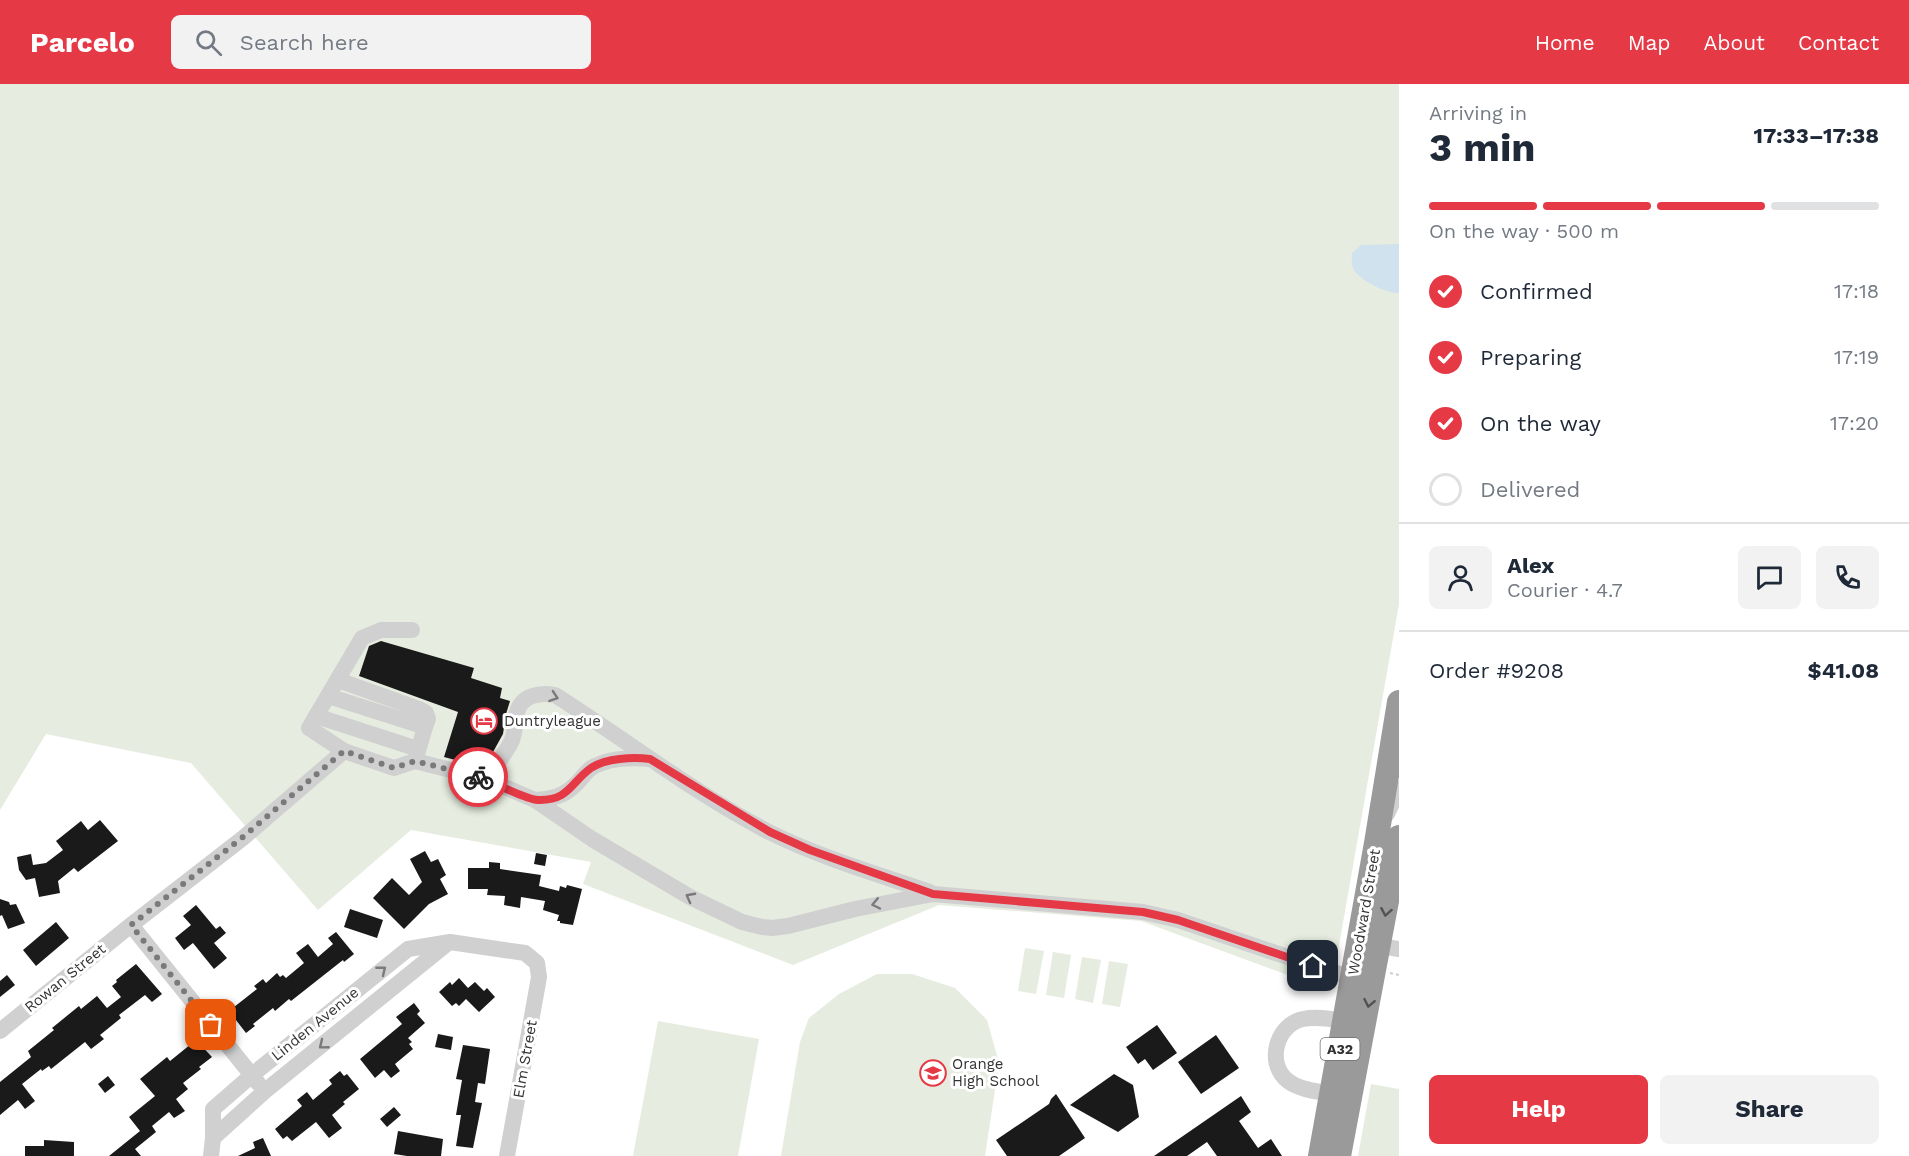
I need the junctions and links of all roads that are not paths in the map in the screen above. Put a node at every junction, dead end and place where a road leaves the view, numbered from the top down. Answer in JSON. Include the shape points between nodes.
{"nodes":[{"id":1,"x":412,"y":630,"type":"dead end"},
{"id":2,"x":338,"y":680,"type":"junction"},
{"id":3,"x":328,"y":696,"type":"junction"},
{"id":4,"x":1399,"y":702,"type":"edge"},
{"id":5,"x":316,"y":716,"type":"junction"},
{"id":6,"x":426,"y":727,"type":"junction"},
{"id":7,"x":344,"y":751,"type":"junction"},
{"id":8,"x":417,"y":755,"type":"junction"},
{"id":9,"x":650,"y":759,"type":"junction"},
{"id":10,"x":486,"y":780,"type":"junction"},
{"id":11,"x":1399,"y":789,"type":"edge"},
{"id":12,"x":535,"y":800,"type":"junction"},
{"id":13,"x":1388,"y":840,"type":"edge"},
{"id":14,"x":933,"y":894,"type":"junction"},
{"id":15,"x":131,"y":925,"type":"junction"},
{"id":16,"x":450,"y":942,"type":"junction"},
{"id":17,"x":1379,"y":946,"type":"edge"},
{"id":18,"x":537,"y":963,"type":"joint"},
{"id":19,"x":1353,"y":976,"type":"junction"},
{"id":20,"x":344,"y":1001,"type":"junction"},
{"id":21,"x":357,"y":1018,"type":"junction"},
{"id":22,"x":1344,"y":1022,"type":"junction"},
{"id":23,"x":0,"y":1031,"type":"edge"},
{"id":24,"x":252,"y":1075,"type":"junction"},
{"id":25,"x":265,"y":1091,"type":"junction"},
{"id":26,"x":1331,"y":1094,"type":"junction"},
{"id":27,"x":213,"y":1138,"type":"junction"},
{"id":28,"x":211,"y":1156,"type":"edge"},
{"id":29,"x":507,"y":1156,"type":"edge"},
{"id":30,"x":1320,"y":1156,"type":"edge"},
{"id":31,"x":1339,"y":1156,"type":"edge"}],
"edges":[{"from":1,"to":2,"type":"street","via":[[381,630],[362,638]]},
{"from":2,"to":3,"type":"street"},
{"from":2,"to":6,"type":"street","via":[[419,709],[426,713]]},
{"from":3,"to":5,"type":"street"},
{"from":3,"to":6,"type":"street"},
{"from":4,"to":13,"type":"highway","name":"Woodward Street","number":"A32"},
{"from":5,"to":7,"type":"street","via":[[309,728]]},
{"from":5,"to":8,"type":"street"},
{"from":6,"to":8,"type":"street"},
{"from":7,"to":8,"type":"street","via":[[394,768]]},
{"from":7,"to":15,"type":"street","name":"Rowan Street"},
{"from":8,"to":10,"type":"street"},
{"from":10,"to":9,"type":"street","one_way":true,"via":[[512,740],[517,711],[531,696],[541,694],[555,695]]},
{"from":9,"to":12,"type":"street","via":[[598,764],[557,798]]},
{"from":9,"to":14,"type":"street","via":[[770,832]]},
{"from":10,"to":12,"type":"street"},
{"from":11,"to":13,"type":"street"},
{"from":14,"to":12,"type":"street","one_way":true,"via":[[788,926],[762,927],[742,922],[690,897]]},
{"from":13,"to":17,"type":"highway","name":"Woodward Street","number":"A32"},
{"from":14,"to":19,"type":"street","via":[[1143,912]]},
{"from":15,"to":23,"type":"street","name":"Rowan Street"},
{"from":15,"to":24,"type":"street"},
{"from":16,"to":18,"type":"street","name":"Linden Avenue","via":[[525,953]]},
{"from":20,"to":16,"type":"street","name":"Linden Avenue","one_way":true,"via":[[408,949]]},
{"from":16,"to":21,"type":"street","name":"Linden Avenue"},
{"from":17,"to":19,"type":"highway","name":"Woodward Street","number":"A32"},
{"from":17,"to":31,"type":"highway","name":"Woodward Street","number":"A32","one_way":true},
{"from":18,"to":29,"type":"street","name":"Elm Street","via":[[539,976]]},
{"from":19,"to":22,"type":"highway","name":"Woodward Street","number":"A32"},
{"from":20,"to":21,"type":"street"},
{"from":20,"to":24,"type":"street","name":"Linden Avenue"},
{"from":21,"to":25,"type":"street","name":"Linden Avenue","one_way":true},
{"from":22,"to":26,"type":"highway","name":"Woodward Street","number":"A32"},
{"from":22,"to":26,"type":"street","via":[[1301,1019],[1290,1024],[1277,1042],[1278,1067],[1285,1079]]},
{"from":24,"to":25,"type":"street"},
{"from":24,"to":27,"type":"street","name":"Linden Avenue","via":[[213,1109]]},
{"from":25,"to":27,"type":"street","name":"Linden Avenue"},
{"from":26,"to":30,"type":"highway","name":"Woodward Street","number":"A32"},
{"from":27,"to":28,"type":"street","name":"Linden Avenue"}]}
